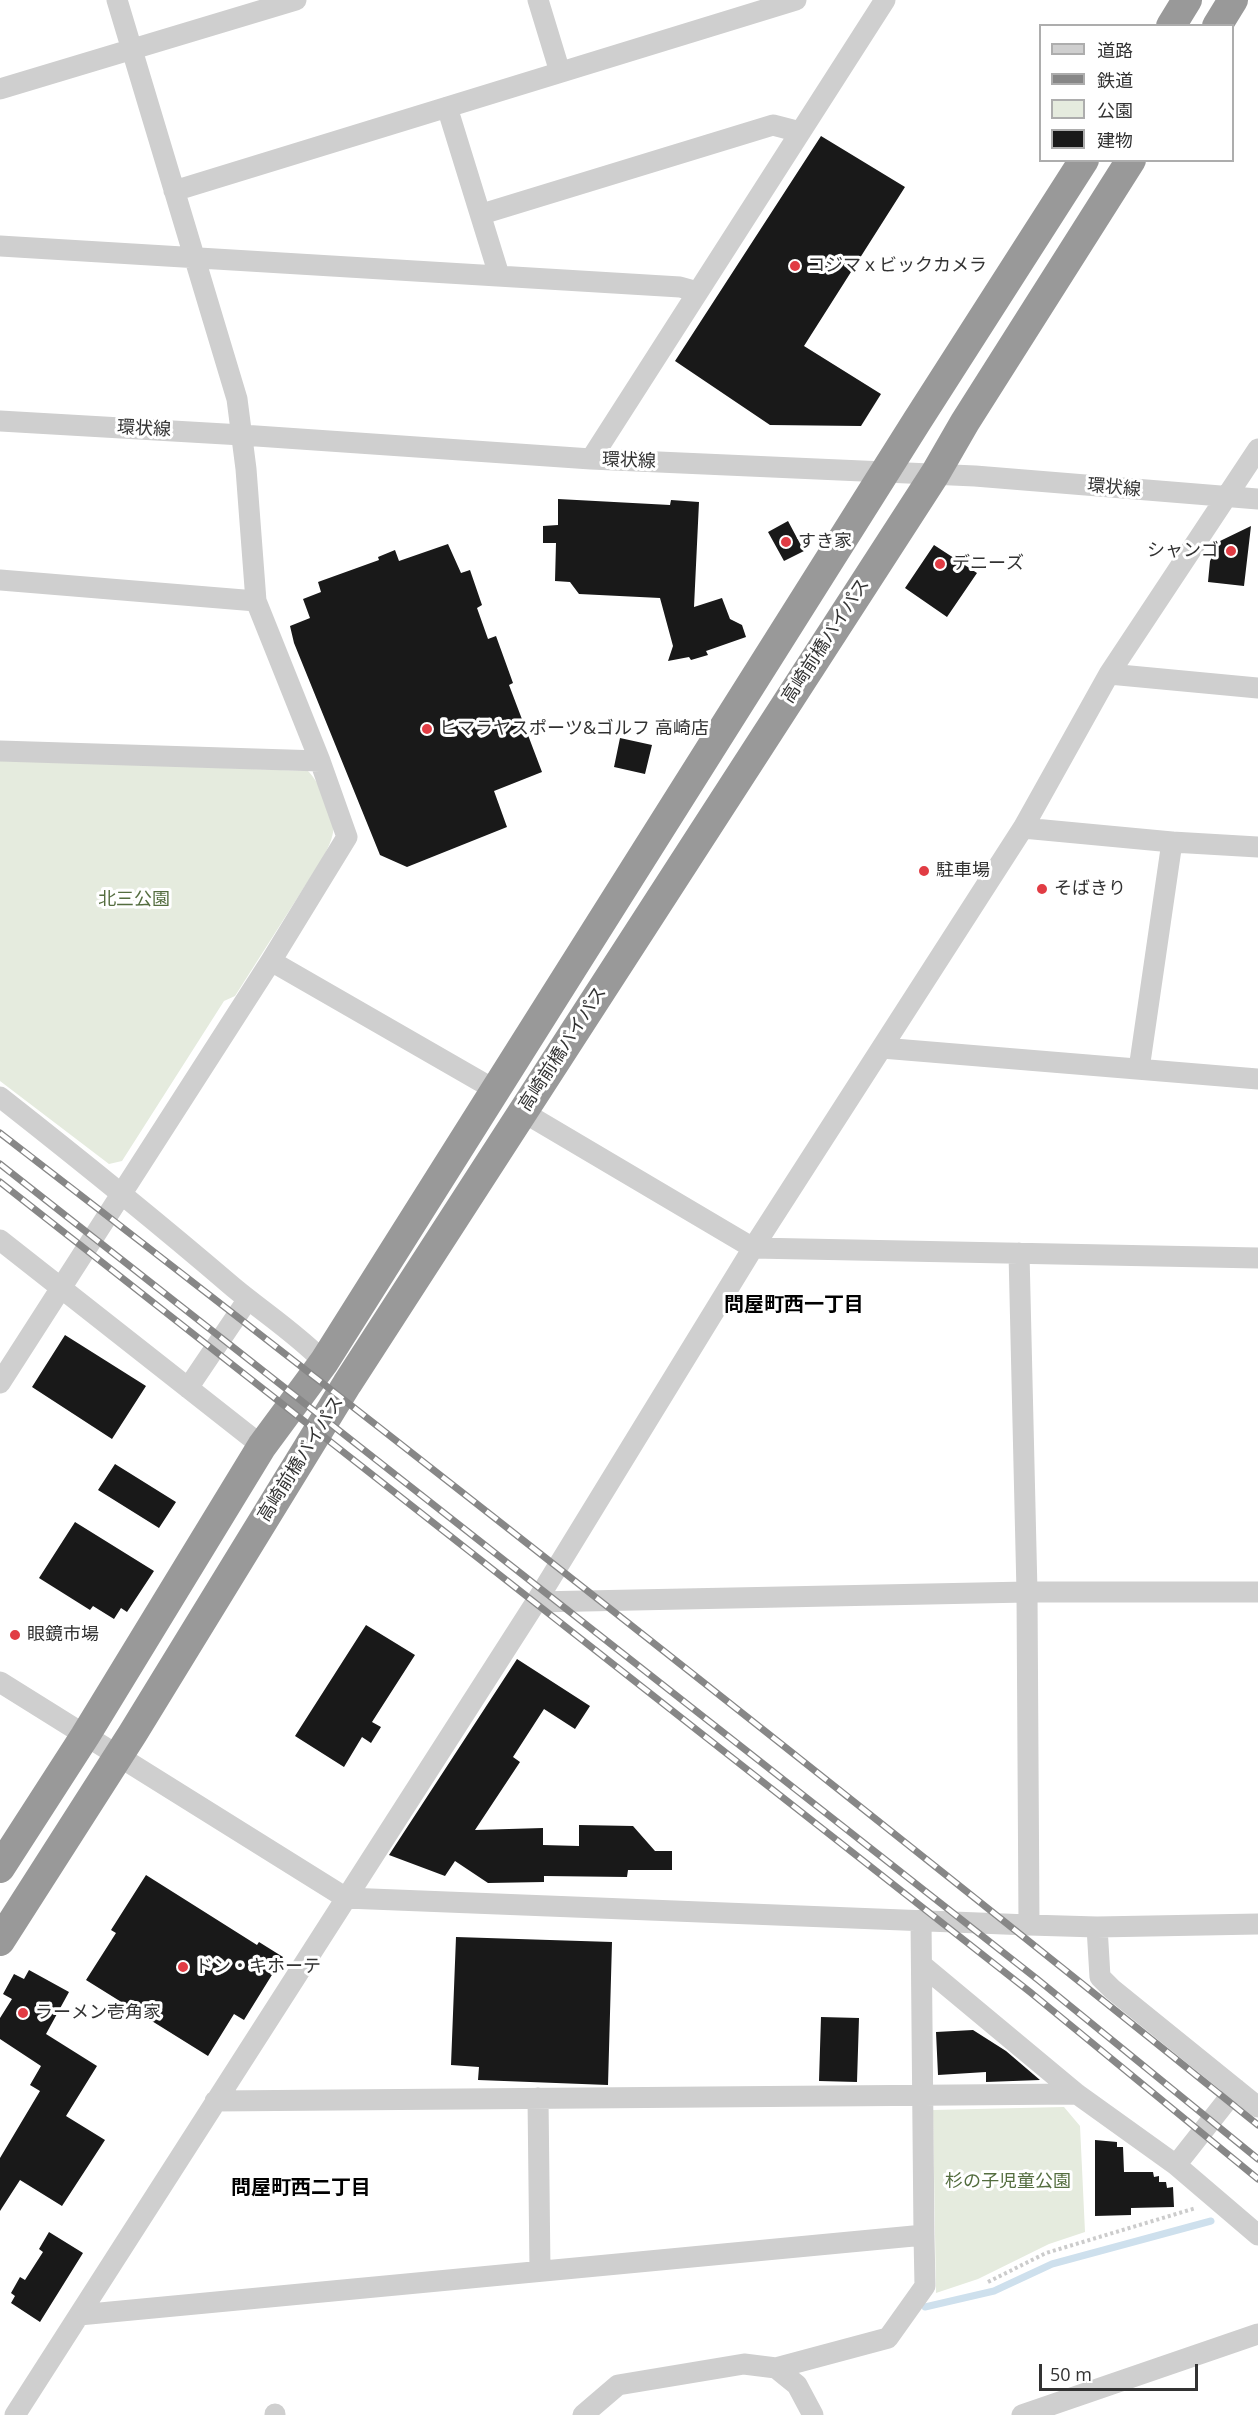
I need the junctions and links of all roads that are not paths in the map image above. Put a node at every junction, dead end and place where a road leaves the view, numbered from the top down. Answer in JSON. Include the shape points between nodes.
{"nodes":[{"id":1,"x":117,"y":0,"type":"edge"},
{"id":2,"x":296,"y":0,"type":"edge"},
{"id":3,"x":538,"y":0,"type":"edge"},
{"id":4,"x":796,"y":0,"type":"edge"},
{"id":5,"x":885,"y":0,"type":"edge"},
{"id":6,"x":1187,"y":0,"type":"edge"},
{"id":7,"x":1233,"y":0,"type":"edge"},
{"id":8,"x":1172,"y":24,"type":"edge"},
{"id":9,"x":1217,"y":24,"type":"edge"},
{"id":10,"x":133,"y":50,"type":"junction"},
{"id":11,"x":560,"y":72,"type":"junction"},
{"id":12,"x":0,"y":89,"type":"edge"},
{"id":13,"x":447,"y":107,"type":"junction"},
{"id":14,"x":800,"y":132,"type":"junction"},
{"id":15,"x":1083,"y":162,"type":"edge"},
{"id":16,"x":1130,"y":162,"type":"edge"},
{"id":17,"x":174,"y":190,"type":"junction"},
{"id":18,"x":482,"y":214,"type":"junction"},
{"id":19,"x":0,"y":246,"type":"edge"},
{"id":20,"x":195,"y":258,"type":"junction"},
{"id":21,"x":500,"y":275,"type":"junction"},
{"id":22,"x":698,"y":292,"type":"junction"},
{"id":23,"x":0,"y":421,"type":"edge"},
{"id":24,"x":242,"y":435,"type":"junction"},
{"id":25,"x":1258,"y":449,"type":"edge"},
{"id":26,"x":591,"y":459,"type":"junction"},
{"id":27,"x":885,"y":472,"type":"junction"},
{"id":28,"x":935,"y":474,"type":"junction"},
{"id":29,"x":1225,"y":498,"type":"junction"},
{"id":30,"x":1258,"y":499,"type":"edge"},
{"id":31,"x":0,"y":580,"type":"edge"},
{"id":32,"x":256,"y":601,"type":"junction"},
{"id":33,"x":1109,"y":674,"type":"junction"},
{"id":34,"x":1258,"y":688,"type":"edge"},
{"id":35,"x":0,"y":751,"type":"edge"},
{"id":36,"x":320,"y":761,"type":"junction"},
{"id":37,"x":1023,"y":828,"type":"junction"},
{"id":38,"x":1172,"y":842,"type":"junction"},
{"id":39,"x":1258,"y":847,"type":"edge"},
{"id":40,"x":271,"y":961,"type":"junction"},
{"id":41,"x":882,"y":1048,"type":"junction"},
{"id":42,"x":1139,"y":1069,"type":"junction"},
{"id":43,"x":1258,"y":1079,"type":"edge"},
{"id":44,"x":496,"y":1091,"type":"junction"},
{"id":45,"x":0,"y":1097,"type":"edge"},
{"id":46,"x":523,"y":1112,"type":"junction"},
{"id":47,"x":123,"y":1192,"type":"junction"},
{"id":48,"x":0,"y":1240,"type":"edge"},
{"id":49,"x":753,"y":1248,"type":"junction"},
{"id":50,"x":1018,"y":1253,"type":"junction"},
{"id":51,"x":1258,"y":1258,"type":"edge"},
{"id":52,"x":62,"y":1289,"type":"junction"},
{"id":53,"x":248,"y":1299,"type":"junction"},
{"id":54,"x":324,"y":1362,"type":"junction"},
{"id":55,"x":0,"y":1383,"type":"edge"},
{"id":56,"x":188,"y":1388,"type":"junction"},
{"id":57,"x":262,"y":1446,"type":"junction"},
{"id":58,"x":1028,"y":1592,"type":"junction"},
{"id":59,"x":1258,"y":1592,"type":"edge"},
{"id":60,"x":536,"y":1602,"type":"junction"},
{"id":61,"x":0,"y":1682,"type":"edge"},
{"id":62,"x":84,"y":1736,"type":"junction"},
{"id":63,"x":118,"y":1757,"type":"junction"},
{"id":64,"x":0,"y":1868,"type":"edge"},
{"id":65,"x":346,"y":1898,"type":"junction"},
{"id":66,"x":921,"y":1920,"type":"junction"},
{"id":67,"x":1258,"y":1924,"type":"edge"},
{"id":68,"x":1029,"y":1925,"type":"junction"},
{"id":69,"x":1097,"y":1927,"type":"junction"},
{"id":70,"x":0,"y":1941,"type":"edge"},
{"id":71,"x":922,"y":1965,"type":"junction"},
{"id":72,"x":1077,"y":2094,"type":"junction"},
{"id":73,"x":923,"y":2095,"type":"junction"},
{"id":74,"x":1249,"y":2097,"type":"edge"},
{"id":75,"x":538,"y":2098,"type":"junction"},
{"id":76,"x":215,"y":2101,"type":"junction"},
{"id":77,"x":1176,"y":2165,"type":"junction"},
{"id":78,"x":924,"y":2235,"type":"junction"},
{"id":79,"x":1258,"y":2235,"type":"edge"},
{"id":80,"x":540,"y":2271,"type":"junction"},
{"id":81,"x":79,"y":2315,"type":"junction"},
{"id":82,"x":1258,"y":2334,"type":"edge"},
{"id":83,"x":776,"y":2368,"type":"junction"},
{"id":84,"x":15,"y":2415,"type":"edge"},
{"id":85,"x":584,"y":2415,"type":"edge"},
{"id":86,"x":813,"y":2415,"type":"edge"},
{"id":87,"x":1022,"y":2415,"type":"edge"}],
"edges":[{"from":1,"to":10,"type":"street"},
{"from":2,"to":10,"type":"street"},
{"from":3,"to":11,"type":"street"},
{"from":4,"to":11,"type":"street"},
{"from":5,"to":14,"type":"street"},
{"from":6,"to":8,"type":"highway"},
{"from":7,"to":9,"type":"highway"},
{"from":10,"to":12,"type":"street"},
{"from":10,"to":17,"type":"street"},
{"from":11,"to":13,"type":"street"},
{"from":13,"to":17,"type":"street"},
{"from":13,"to":18,"type":"street"},
{"from":14,"to":18,"type":"street","via":[[773,125]]},
{"from":14,"to":22,"type":"street"},
{"from":15,"to":27,"type":"highway","name":"高崎前橋バイパス"},
{"from":16,"to":28,"type":"highway","name":"高崎前橋バイパス"},
{"from":17,"to":20,"type":"street"},
{"from":18,"to":21,"type":"street"},
{"from":19,"to":20,"type":"street"},
{"from":20,"to":21,"type":"street"},
{"from":20,"to":24,"type":"street","via":[[237,399]]},
{"from":21,"to":22,"type":"street","via":[[680,287]]},
{"from":22,"to":26,"type":"street"},
{"from":23,"to":24,"type":"street","name":"環状線"},
{"from":24,"to":26,"type":"street","name":"環状線"},
{"from":24,"to":32,"type":"street"},
{"from":25,"to":29,"type":"street"},
{"from":26,"to":27,"type":"street","name":"環状線"},
{"from":27,"to":28,"type":"street","name":"環状線"},
{"from":27,"to":44,"type":"highway","name":"高崎前橋バイパス"},
{"from":28,"to":29,"type":"street","name":"環状線"},
{"from":28,"to":46,"type":"highway","name":"高崎前橋バイパス"},
{"from":29,"to":30,"type":"street","name":"環状線"},
{"from":29,"to":33,"type":"street"},
{"from":31,"to":32,"type":"street"},
{"from":32,"to":36,"type":"street"},
{"from":33,"to":34,"type":"street"},
{"from":33,"to":37,"type":"street"},
{"from":35,"to":36,"type":"street"},
{"from":36,"to":40,"type":"street","via":[[347,837]]},
{"from":37,"to":38,"type":"street"},
{"from":37,"to":41,"type":"street"},
{"from":38,"to":39,"type":"street"},
{"from":38,"to":42,"type":"street"},
{"from":40,"to":44,"type":"street"},
{"from":40,"to":47,"type":"street"},
{"from":41,"to":42,"type":"street"},
{"from":41,"to":49,"type":"street"},
{"from":42,"to":43,"type":"street"},
{"from":44,"to":54,"type":"highway","name":"高崎前橋バイパス"},
{"from":45,"to":47,"type":"street"},
{"from":46,"to":49,"type":"street"},
{"from":46,"to":63,"type":"highway","name":"高崎前橋バイパス","via":[[347,1384]]},
{"from":47,"to":52,"type":"street"},
{"from":47,"to":53,"type":"street"},
{"from":48,"to":52,"type":"street"},
{"from":49,"to":50,"type":"street"},
{"from":49,"to":60,"type":"street"},
{"from":50,"to":51,"type":"street"},
{"from":50,"to":58,"type":"street"},
{"from":52,"to":55,"type":"street"},
{"from":52,"to":56,"type":"street"},
{"from":53,"to":54,"type":"street"},
{"from":53,"to":56,"type":"street"},
{"from":54,"to":57,"type":"highway","name":"高崎前橋バイパス"},
{"from":56,"to":57,"type":"street"},
{"from":57,"to":62,"type":"highway","name":"高崎前橋バイパス"},
{"from":58,"to":59,"type":"street"},
{"from":58,"to":60,"type":"street"},
{"from":58,"to":68,"type":"street"},
{"from":60,"to":65,"type":"street"},
{"from":61,"to":62,"type":"street"},
{"from":62,"to":63,"type":"street"},
{"from":62,"to":64,"type":"highway","name":"高崎前橋バイパス"},
{"from":63,"to":65,"type":"street"},
{"from":63,"to":70,"type":"highway","name":"高崎前橋バイパス"},
{"from":65,"to":66,"type":"street"},
{"from":65,"to":76,"type":"street"},
{"from":66,"to":68,"type":"street"},
{"from":66,"to":71,"type":"street"},
{"from":67,"to":69,"type":"street"},
{"from":68,"to":69,"type":"street"},
{"from":69,"to":74,"type":"street","via":[[1100,1977]]},
{"from":71,"to":72,"type":"street"},
{"from":71,"to":73,"type":"street"},
{"from":72,"to":73,"type":"street"},
{"from":72,"to":77,"type":"street"},
{"from":73,"to":75,"type":"street"},
{"from":73,"to":78,"type":"street"},
{"from":74,"to":77,"type":"street"},
{"from":75,"to":76,"type":"street"},
{"from":75,"to":80,"type":"street"},
{"from":76,"to":81,"type":"street"},
{"from":77,"to":79,"type":"street"},
{"from":78,"to":80,"type":"street"},
{"from":78,"to":83,"type":"street","via":[[925,2286],[888,2338]]},
{"from":80,"to":81,"type":"street"},
{"from":81,"to":84,"type":"street"},
{"from":82,"to":87,"type":"street"},
{"from":83,"to":85,"type":"street","via":[[744,2364],[618,2385]]},
{"from":83,"to":86,"type":"street","via":[[797,2385]]}]}
